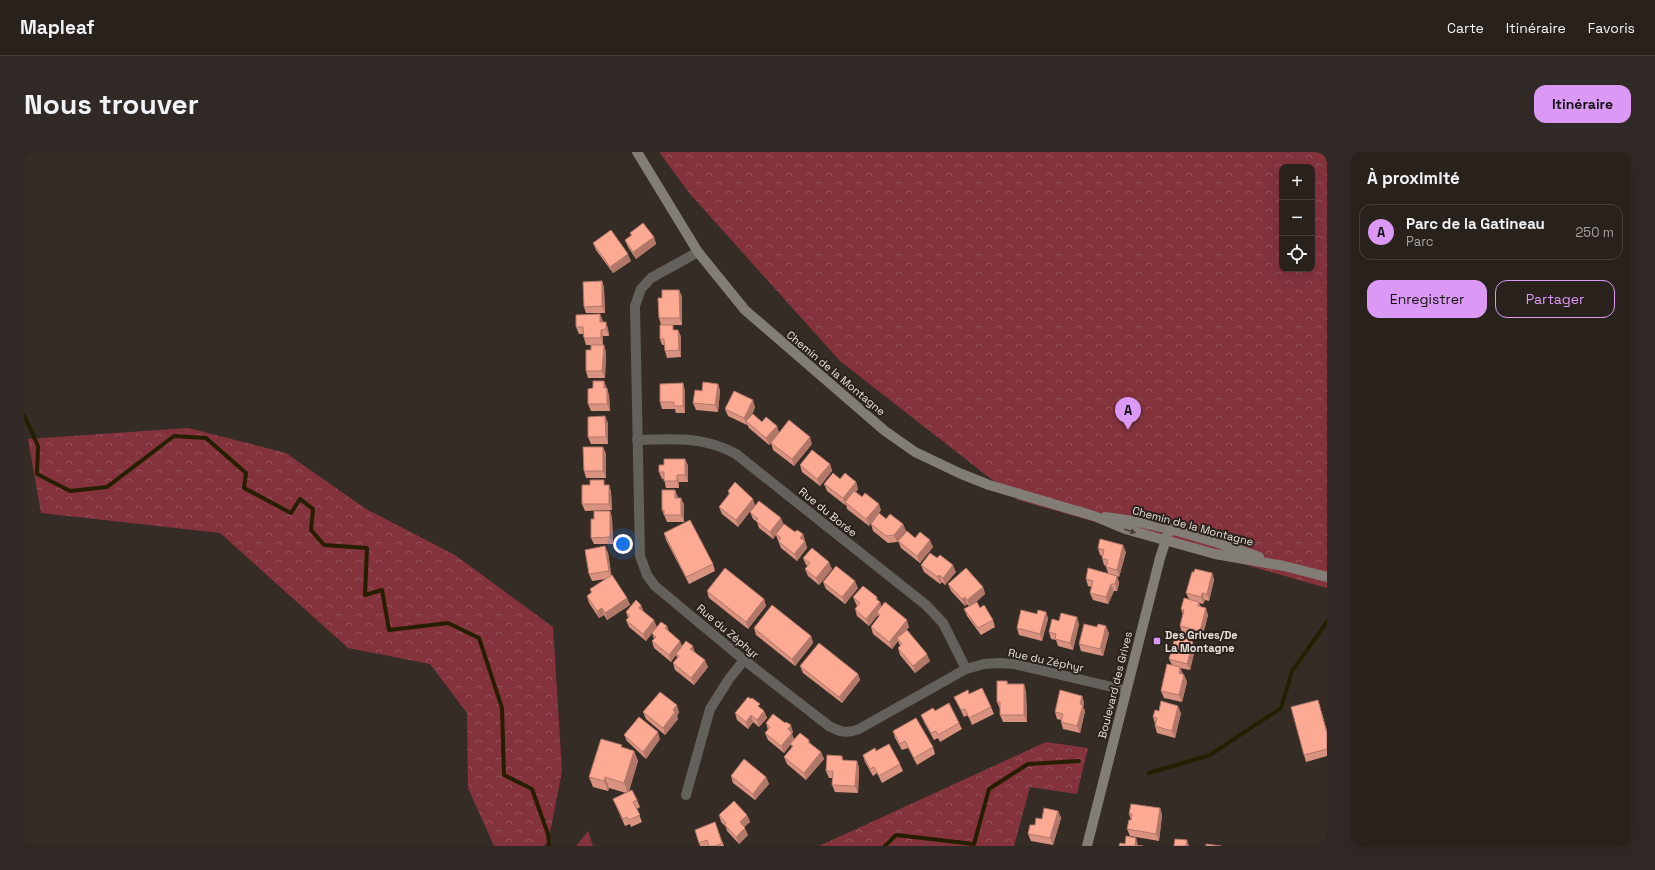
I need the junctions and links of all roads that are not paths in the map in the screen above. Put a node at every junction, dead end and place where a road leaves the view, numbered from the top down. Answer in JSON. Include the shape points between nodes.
{"nodes":[{"id":1,"x":637,"y":152,"type":"edge"},
{"id":2,"x":698,"y":252,"type":"junction"},
{"id":3,"x":637,"y":440,"type":"junction"},
{"id":4,"x":1094,"y":516,"type":"junction"},
{"id":5,"x":1169,"y":530,"type":"junction"},
{"id":6,"x":1167,"y":541,"type":"junction"},
{"id":7,"x":1284,"y":566,"type":"junction"},
{"id":8,"x":1327,"y":577,"type":"edge"},
{"id":9,"x":744,"y":660,"type":"junction"},
{"id":10,"x":966,"y":669,"type":"junction"},
{"id":11,"x":1125,"y":690,"type":"junction"},
{"id":12,"x":686,"y":795,"type":"dead end"},
{"id":13,"x":1086,"y":846,"type":"edge"}],
"edges":[{"from":1,"to":2,"type":"street","name":"Chemin de la Montagne"},
{"from":2,"to":3,"type":"street","name":"Rue du Zéphyr","via":[[651,278],[637,297]]},
{"from":2,"to":4,"type":"street","name":"Chemin de la Montagne","via":[[745,310],[861,411],[901,442],[929,460],[959,474]]},
{"from":3,"to":9,"type":"street","name":"Rue du Zéphyr","via":[[642,566],[655,586]]},
{"from":3,"to":10,"type":"street","name":"Rue du Borée","via":[[699,440],[736,454],[926,605],[943,624]]},
{"from":4,"to":5,"type":"street","name":"Chemin de la Montagne","via":[[1128,520]]},
{"from":4,"to":6,"type":"street","name":"Chemin de la Montagne","one_way":true,"via":[[1125,529]]},
{"from":5,"to":6,"type":"street","name":"Boulevard des Grives"},
{"from":5,"to":7,"type":"street","name":"Chemin de la Montagne","via":[[1228,546]]},
{"from":6,"to":7,"type":"street","name":"Chemin de la Montagne","via":[[1215,554]]},
{"from":6,"to":11,"type":"street","name":"Boulevard des Grives","via":[[1160,558]]},
{"from":7,"to":8,"type":"street","name":"Chemin de la Montagne"},
{"from":9,"to":10,"type":"street","name":"Rue du Zéphyr","via":[[829,726],[843,732],[859,729]]},
{"from":9,"to":12,"type":"street","via":[[710,709]]},
{"from":10,"to":11,"type":"street","name":"Rue du Zéphyr","via":[[984,664],[1014,664]]},
{"from":11,"to":13,"type":"street","name":"Boulevard des Grives"}]}
